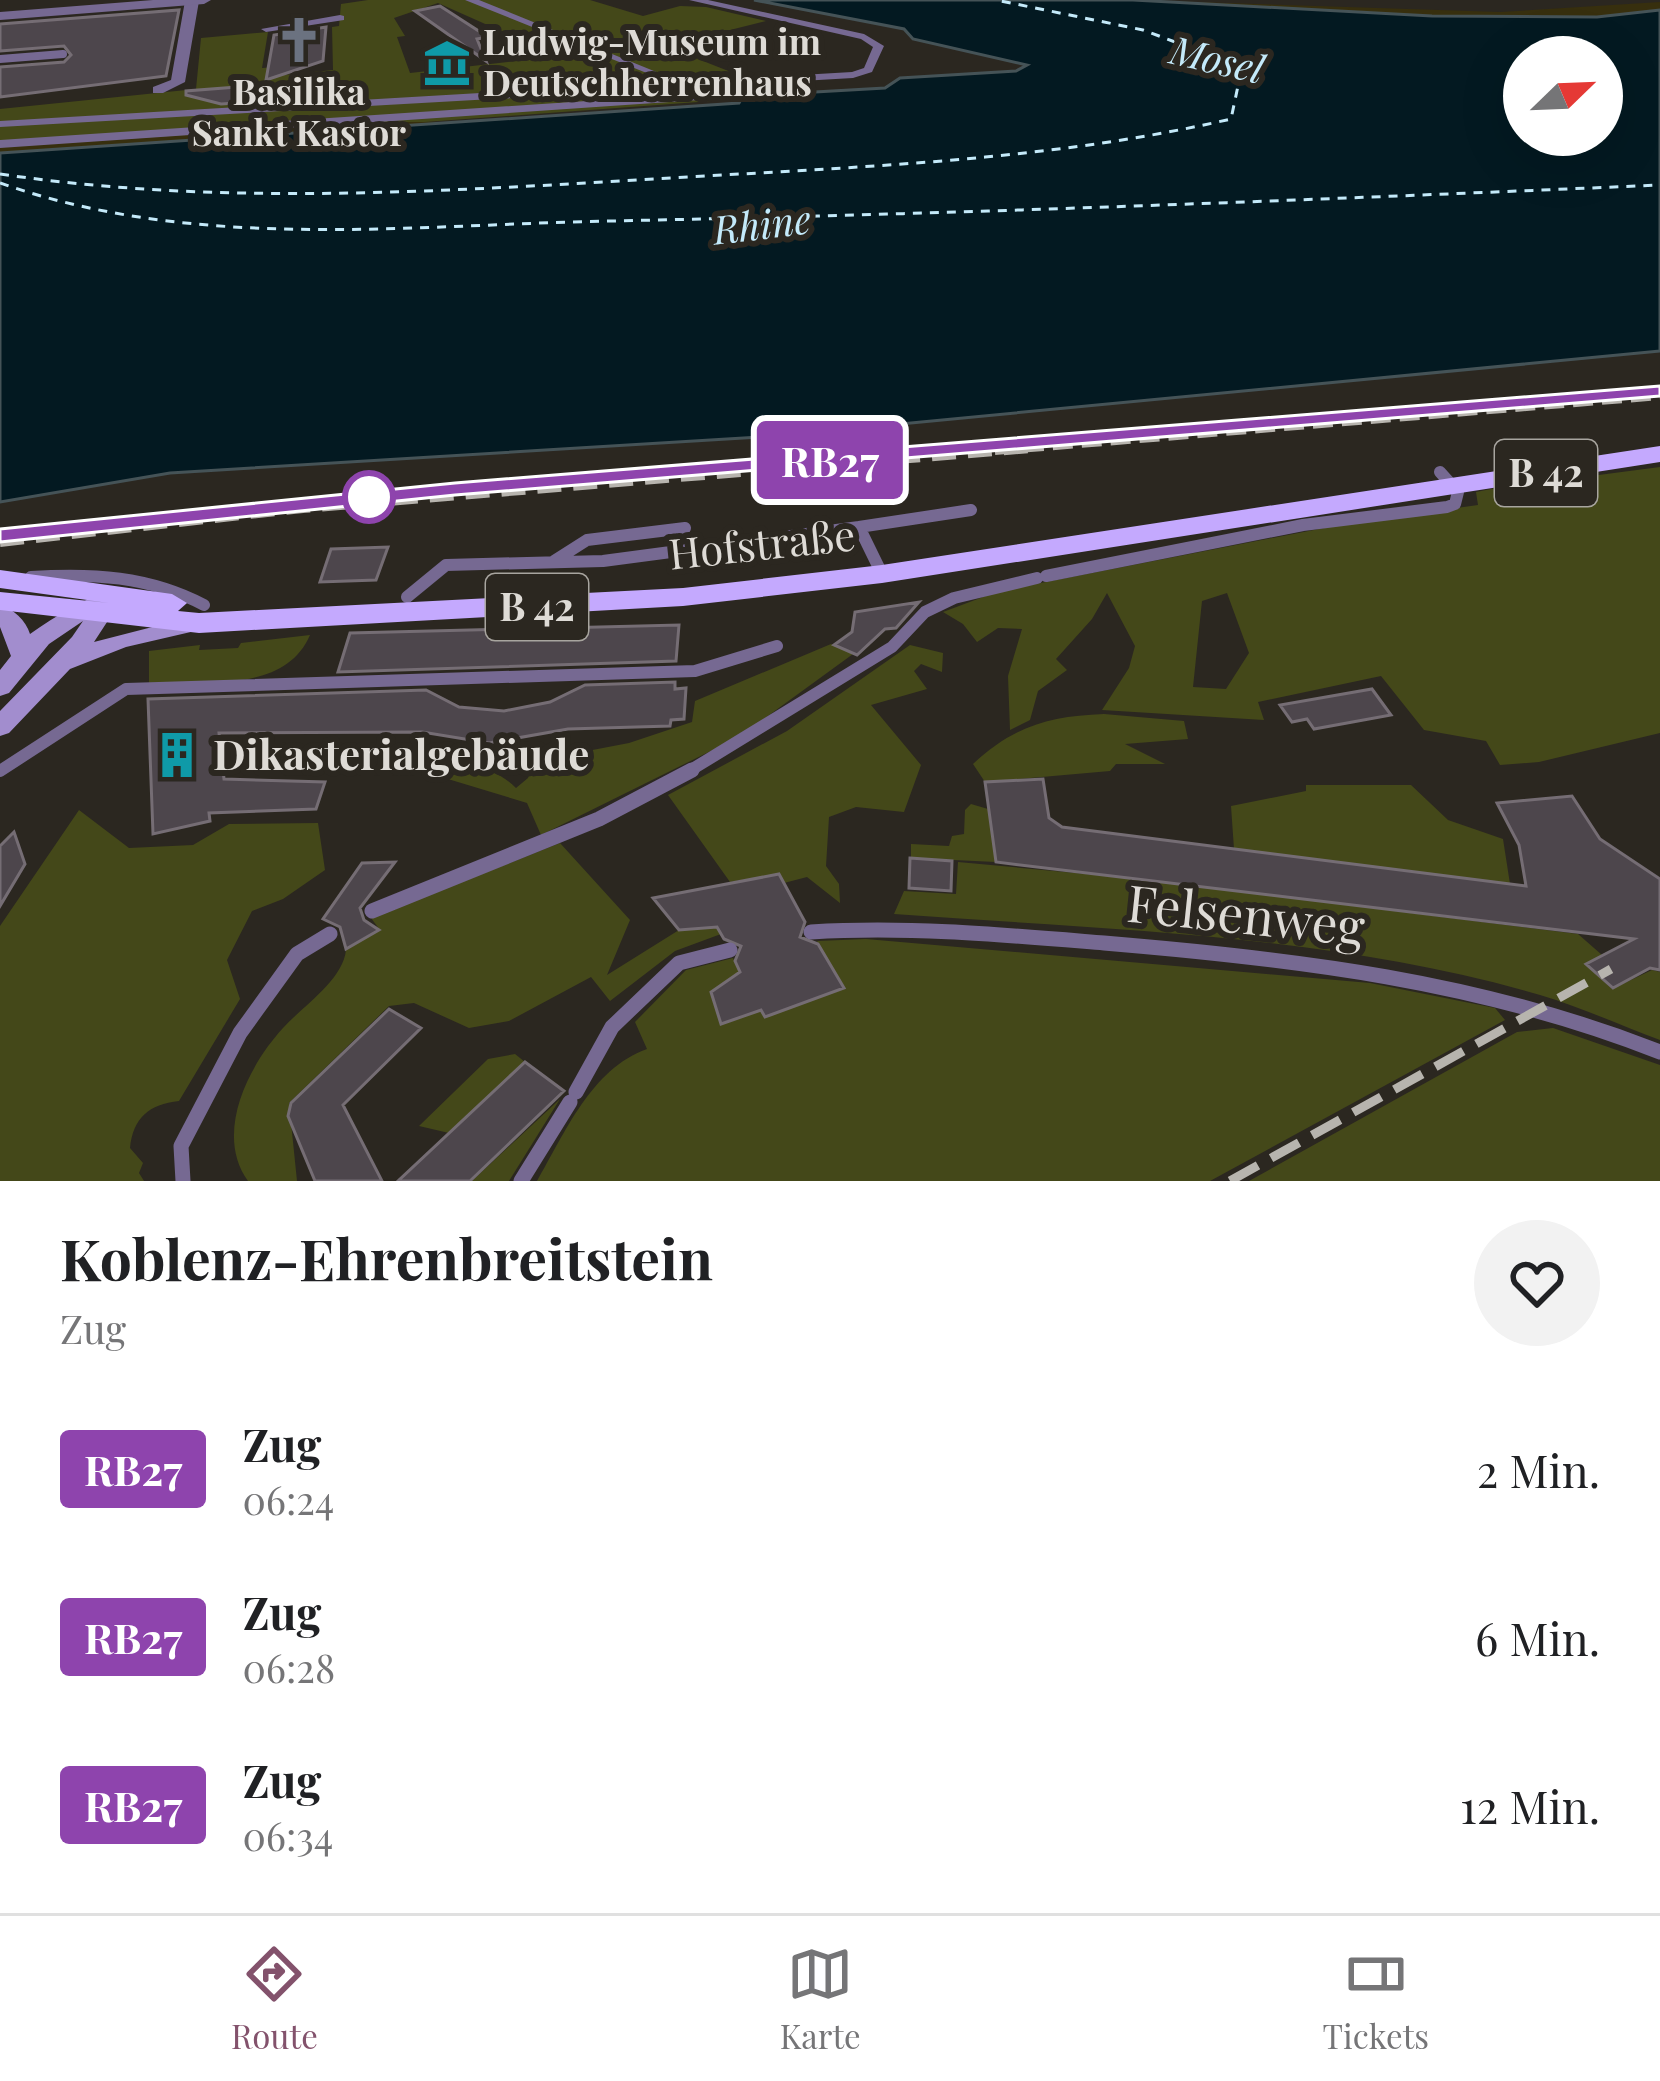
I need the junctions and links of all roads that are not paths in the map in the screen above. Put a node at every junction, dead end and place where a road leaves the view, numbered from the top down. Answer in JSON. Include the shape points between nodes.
{"nodes":[{"id":1,"x":204,"y":0,"type":"edge"},
{"id":2,"x":304,"y":0,"type":"edge"},
{"id":3,"x":470,"y":0,"type":"edge"},
{"id":4,"x":694,"y":0,"type":"edge"},
{"id":5,"x":192,"y":1,"type":"edge"},
{"id":6,"x":165,"y":2,"type":"edge"},
{"id":7,"x":0,"y":16,"type":"edge"},
{"id":8,"x":335,"y":20,"type":"dead end"},
{"id":9,"x":302,"y":23,"type":"junction"},
{"id":10,"x":266,"y":29,"type":"dead end"},
{"id":11,"x":63,"y":54,"type":"dead end"},
{"id":12,"x":0,"y":59,"type":"edge"},
{"id":13,"x":686,"y":85,"type":"junction"},
{"id":14,"x":720,"y":87,"type":"junction"},
{"id":15,"x":158,"y":90,"type":"dead end"},
{"id":16,"x":635,"y":94,"type":"junction"},
{"id":17,"x":187,"y":112,"type":"junction"},
{"id":18,"x":72,"y":119,"type":"junction"},
{"id":19,"x":0,"y":124,"type":"edge"},
{"id":20,"x":191,"y":132,"type":"junction"},
{"id":21,"x":62,"y":140,"type":"junction"},
{"id":22,"x":0,"y":144,"type":"edge"},
{"id":23,"x":1650,"y":455,"type":"edge"},
{"id":24,"x":1446,"y":478,"type":"junction"},
{"id":25,"x":971,"y":510,"type":"dead end"},
{"id":26,"x":859,"y":526,"type":"junction"},
{"id":27,"x":685,"y":527,"type":"dead end"},
{"id":28,"x":552,"y":562,"type":"junction"},
{"id":29,"x":878,"y":566,"type":"junction"},
{"id":30,"x":4,"y":586,"type":"edge"},
{"id":31,"x":407,"y":597,"type":"junction"},
{"id":32,"x":98,"y":607,"type":"junction"},
{"id":33,"x":0,"y":613,"type":"edge"},
{"id":34,"x":202,"y":614,"type":"junction"},
{"id":35,"x":777,"y":646,"type":"dead end"},
{"id":36,"x":24,"y":656,"type":"junction"},
{"id":37,"x":60,"y":665,"type":"junction"},
{"id":38,"x":0,"y":687,"type":"edge"},
{"id":39,"x":0,"y":727,"type":"edge"},
{"id":40,"x":0,"y":771,"type":"edge"},
{"id":41,"x":372,"y":910,"type":"dead end"},
{"id":42,"x":811,"y":932,"type":"dead end"},
{"id":43,"x":330,"y":934,"type":"dead end"},
{"id":44,"x":730,"y":950,"type":"dead end"},
{"id":45,"x":1660,"y":1052,"type":"edge"},
{"id":46,"x":183,"y":1181,"type":"edge"},
{"id":47,"x":521,"y":1181,"type":"edge"}],
"edges":[{"from":1,"to":5,"type":"street"},
{"from":2,"to":9,"type":"street"},
{"from":3,"to":13,"type":"street"},
{"from":4,"to":14,"type":"street","via":[[866,34],[879,46],[868,70],[851,77]]},
{"from":5,"to":6,"type":"street"},
{"from":5,"to":15,"type":"street","via":[[178,82]]},
{"from":6,"to":7,"type":"street"},
{"from":8,"to":9,"type":"street"},
{"from":9,"to":10,"type":"street"},
{"from":11,"to":12,"type":"lane"},
{"from":13,"to":14,"type":"street"},
{"from":13,"to":16,"type":"street"},
{"from":14,"to":16,"type":"street"},
{"from":16,"to":17,"type":"street"},
{"from":16,"to":20,"type":"street"},
{"from":17,"to":18,"type":"street"},
{"from":17,"to":20,"type":"street"},
{"from":18,"to":19,"type":"street"},
{"from":18,"to":21,"type":"street"},
{"from":20,"to":21,"type":"street"},
{"from":21,"to":22,"type":"street"},
{"from":23,"to":24,"type":"main road","name":"Hofstraße","number":"B 42"},
{"from":23,"to":24,"type":"main road","name":"Hofstraße","number":"B 42","via":[[1519,460]]},
{"from":24,"to":29,"type":"main road","name":"Hofstraße","number":"B 42"},
{"from":24,"to":41,"type":"lane","via":[[1459,498],[1447,507],[1303,525],[954,598],[734,748],[599,819]]},
{"from":25,"to":26,"type":"lane"},
{"from":26,"to":28,"type":"lane"},
{"from":26,"to":29,"type":"lane"},
{"from":27,"to":28,"type":"lane","via":[[587,540]]},
{"from":28,"to":31,"type":"lane","via":[[446,565]]},
{"from":29,"to":31,"type":"main road","name":"Hofstraße","number":"B 42"},
{"from":29,"to":34,"type":"main road","name":"Hofstraße","number":"B 42","via":[[683,597]]},
{"from":30,"to":32,"type":"main road","number":"B 42"},
{"from":30,"to":34,"type":"lane","via":[[92,575],[174,590]]},
{"from":31,"to":34,"type":"main road","name":"Hofstraße","number":"B 42"},
{"from":32,"to":34,"type":"main road","name":"Hofstraße","number":"B 42"},
{"from":32,"to":36,"type":"main road"},
{"from":32,"to":37,"type":"main road"},
{"from":33,"to":36,"type":"main road","via":[[16,628]]},
{"from":34,"to":37,"type":"main road"},
{"from":35,"to":40,"type":"lane","via":[[695,671],[126,689]]},
{"from":36,"to":38,"type":"main road"},
{"from":37,"to":39,"type":"main road"},
{"from":42,"to":45,"type":"lane","name":"Felsenweg","via":[[1008,934],[1358,968],[1513,998]]},
{"from":43,"to":46,"type":"lane","via":[[297,954],[240,1033],[181,1146]]},
{"from":44,"to":47,"type":"lane","via":[[679,963],[612,1027]]}]}
